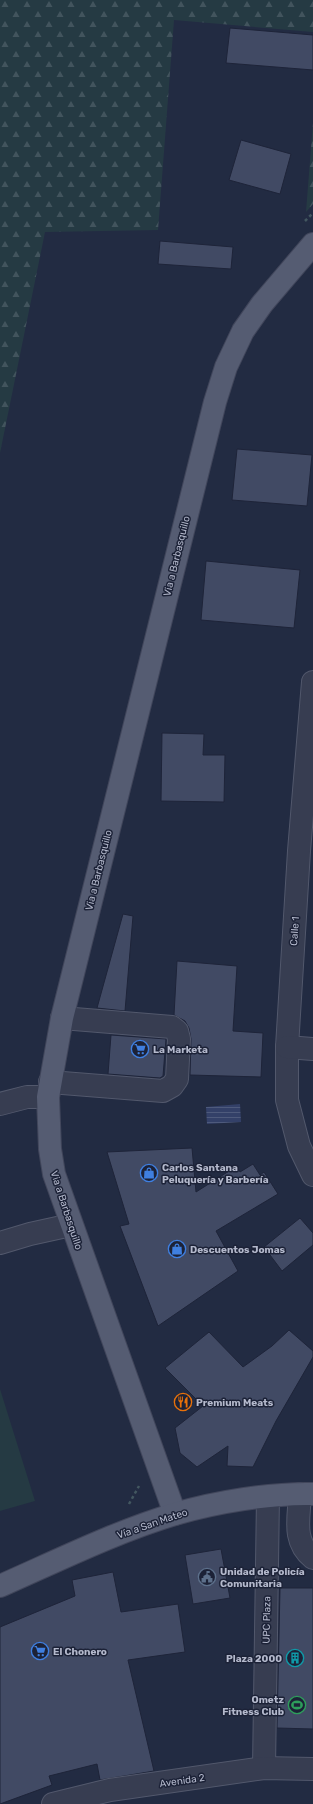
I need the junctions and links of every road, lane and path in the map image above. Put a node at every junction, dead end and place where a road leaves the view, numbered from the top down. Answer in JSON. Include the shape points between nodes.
{"nodes":[{"id":1,"x":313,"y":213,"type":"edge"},
{"id":2,"x":303,"y":224,"type":"dead end"},
{"id":3,"x":311,"y":248,"type":"edge"},
{"id":4,"x":313,"y":682,"type":"edge"},
{"id":5,"x":306,"y":852,"type":"edge"},
{"id":6,"x":62,"y":1018,"type":"junction"},
{"id":7,"x":287,"y":1047,"type":"junction"},
{"id":8,"x":313,"y":1049,"type":"edge"},
{"id":9,"x":49,"y":1089,"type":"junction"},
{"id":10,"x":0,"y":1104,"type":"edge"},
{"id":11,"x":313,"y":1176,"type":"edge"},
{"id":12,"x":71,"y":1225,"type":"junction"},
{"id":13,"x":0,"y":1243,"type":"edge"},
{"id":14,"x":139,"y":1482,"type":"dead end"},
{"id":15,"x":306,"y":1494,"type":"edge"},
{"id":16,"x":268,"y":1497,"type":"junction"},
{"id":17,"x":127,"y":1506,"type":"dead end"},
{"id":18,"x":175,"y":1514,"type":"junction"},
{"id":19,"x":313,"y":1558,"type":"edge"},
{"id":20,"x":0,"y":1586,"type":"edge"},
{"id":21,"x":264,"y":1768,"type":"junction"},
{"id":22,"x":313,"y":1769,"type":"edge"},
{"id":23,"x":53,"y":1804,"type":"edge"}],
"edges":[{"from":1,"to":2,"type":"path"},
{"from":3,"to":6,"type":"main road","name":"Via a Barbasquillo","via":[[243,330],[226,367],[215,402]]},
{"from":4,"to":5,"type":"street","name":"Calle 1"},
{"from":5,"to":7,"type":"street","name":"Calle 1"},
{"from":6,"to":9,"type":"main road","name":"Via a Barbasquillo"},
{"from":6,"to":9,"type":"street","via":[[172,1027],[178,1031],[179,1039],[177,1079],[172,1086],[163,1091]]},
{"from":7,"to":8,"type":"street"},
{"from":7,"to":11,"type":"street","name":"Calle 1","via":[[287,1100],[299,1146]]},
{"from":9,"to":10,"type":"street"},
{"from":9,"to":12,"type":"main road","name":"Via a Barbasquillo","via":[[50,1148],[54,1174]]},
{"from":12,"to":13,"type":"street"},
{"from":12,"to":18,"type":"main road","name":"Via a Barbasquillo"},
{"from":14,"to":17,"type":"path","via":[[138,1491]]},
{"from":15,"to":16,"type":"main road","name":"Vía a San Mateo"},
{"from":15,"to":19,"type":"street","via":[[298,1538],[304,1551]]},
{"from":16,"to":18,"type":"main road","name":"Vía a San Mateo","via":[[218,1504]]},
{"from":16,"to":21,"type":"street","name":"UPC Plaza"},
{"from":18,"to":20,"type":"main road","name":"Vía a San Mateo","via":[[126,1531]]},
{"from":21,"to":22,"type":"street","name":"Avenida 2"},
{"from":21,"to":23,"type":"street","name":"Avenida 2","via":[[110,1790]]}]}
